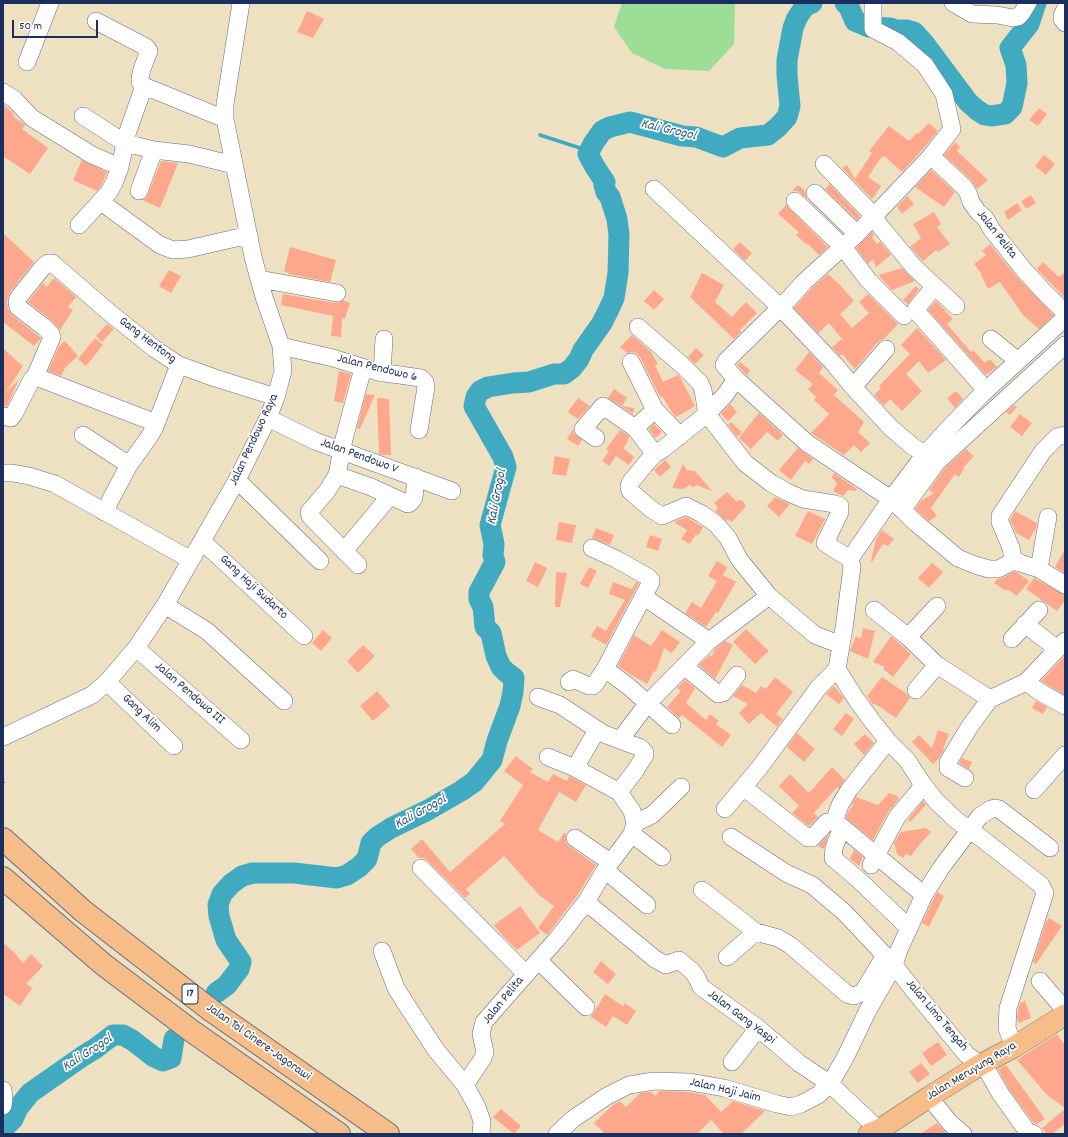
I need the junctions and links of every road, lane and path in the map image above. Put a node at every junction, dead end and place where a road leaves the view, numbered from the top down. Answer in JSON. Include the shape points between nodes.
{"nodes":[{"id":1,"x":50,"y":3,"type":"edge"},
{"id":2,"x":241,"y":3,"type":"edge"},
{"id":3,"x":1028,"y":3,"type":"edge"},
{"id":4,"x":955,"y":4,"type":"edge"},
{"id":5,"x":873,"y":7,"type":"edge"},
{"id":6,"x":1065,"y":9,"type":"edge"},
{"id":7,"x":96,"y":21,"type":"dead end"},
{"id":8,"x":1065,"y":23,"type":"edge"},
{"id":9,"x":27,"y":62,"type":"dead end"},
{"id":10,"x":144,"y":86,"type":"junction"},
{"id":11,"x":3,"y":92,"type":"edge"},
{"id":12,"x":83,"y":116,"type":"dead end"},
{"id":13,"x":225,"y":119,"type":"junction"},
{"id":14,"x":125,"y":143,"type":"junction"},
{"id":15,"x":154,"y":150,"type":"junction"},
{"id":16,"x":931,"y":156,"type":"junction"},
{"id":17,"x":824,"y":164,"type":"dead end"},
{"id":18,"x":234,"y":165,"type":"junction"},
{"id":19,"x":120,"y":167,"type":"junction"},
{"id":20,"x":654,"y":189,"type":"dead end"},
{"id":21,"x":139,"y":191,"type":"dead end"},
{"id":22,"x":815,"y":193,"type":"dead end"},
{"id":23,"x":795,"y":201,"type":"dead end"},
{"id":24,"x":100,"y":202,"type":"junction"},
{"id":25,"x":874,"y":216,"type":"junction"},
{"id":26,"x":79,"y":225,"type":"dead end"},
{"id":27,"x":857,"y":234,"type":"junction"},
{"id":28,"x":248,"y":235,"type":"junction"},
{"id":29,"x":843,"y":247,"type":"junction"},
{"id":30,"x":259,"y":279,"type":"junction"},
{"id":31,"x":934,"y":287,"type":"junction"},
{"id":32,"x":337,"y":293,"type":"dead end"},
{"id":33,"x":956,"y":306,"type":"dead end"},
{"id":34,"x":780,"y":307,"type":"junction"},
{"id":35,"x":1065,"y":312,"type":"edge"},
{"id":36,"x":904,"y":316,"type":"dead end"},
{"id":37,"x":1065,"y":318,"type":"edge"},
{"id":38,"x":638,"y":326,"type":"dead end"},
{"id":39,"x":384,"y":339,"type":"dead end"},
{"id":40,"x":991,"y":339,"type":"dead end"},
{"id":41,"x":1065,"y":345,"type":"edge"},
{"id":42,"x":281,"y":346,"type":"junction"},
{"id":43,"x":886,"y":349,"type":"dead end"},
{"id":44,"x":1018,"y":361,"type":"junction"},
{"id":45,"x":631,"y":362,"type":"dead end"},
{"id":46,"x":179,"y":365,"type":"junction"},
{"id":47,"x":363,"y":368,"type":"junction"},
{"id":48,"x":382,"y":373,"type":"junction"},
{"id":49,"x":35,"y":377,"type":"junction"},
{"id":50,"x":735,"y":378,"type":"junction"},
{"id":51,"x":853,"y":387,"type":"junction"},
{"id":52,"x":986,"y":390,"type":"junction"},
{"id":53,"x":276,"y":398,"type":"junction"},
{"id":54,"x":655,"y":410,"type":"junction"},
{"id":55,"x":707,"y":414,"type":"junction"},
{"id":56,"x":3,"y":416,"type":"edge"},
{"id":57,"x":268,"y":418,"type":"junction"},
{"id":58,"x":156,"y":423,"type":"junction"},
{"id":59,"x":634,"y":428,"type":"junction"},
{"id":60,"x":419,"y":430,"type":"dead end"},
{"id":61,"x":83,"y":435,"type":"dead end"},
{"id":62,"x":1065,"y":435,"type":"edge"},
{"id":63,"x":680,"y":436,"type":"junction"},
{"id":64,"x":596,"y":438,"type":"dead end"},
{"id":65,"x":342,"y":449,"type":"junction"},
{"id":66,"x":655,"y":454,"type":"junction"},
{"id":67,"x":931,"y":458,"type":"junction"},
{"id":68,"x":129,"y":466,"type":"junction"},
{"id":69,"x":3,"y":473,"type":"edge"},
{"id":70,"x":337,"y":475,"type":"junction"},
{"id":71,"x":416,"y":477,"type":"junction"},
{"id":72,"x":237,"y":480,"type":"junction"},
{"id":73,"x":452,"y":490,"type":"dead end"},
{"id":74,"x":390,"y":496,"type":"junction"},
{"id":75,"x":896,"y":504,"type":"junction"},
{"id":76,"x":104,"y":512,"type":"junction"},
{"id":77,"x":1048,"y":517,"type":"dead end"},
{"id":78,"x":202,"y":541,"type":"junction"},
{"id":79,"x":592,"y":548,"type":"dead end"},
{"id":80,"x":344,"y":552,"type":"junction"},
{"id":81,"x":850,"y":559,"type":"junction"},
{"id":82,"x":191,"y":560,"type":"junction"},
{"id":83,"x":1013,"y":560,"type":"junction"},
{"id":84,"x":320,"y":561,"type":"dead end"},
{"id":85,"x":358,"y":565,"type":"dead end"},
{"id":86,"x":1039,"y":569,"type":"junction"},
{"id":87,"x":1065,"y":585,"type":"edge"},
{"id":88,"x":769,"y":596,"type":"junction"},
{"id":89,"x":644,"y":597,"type":"junction"},
{"id":90,"x":165,"y":605,"type":"junction"},
{"id":91,"x":937,"y":606,"type":"dead end"},
{"id":92,"x":874,"y":610,"type":"dead end"},
{"id":93,"x":1039,"y":610,"type":"dead end"},
{"id":94,"x":1025,"y":624,"type":"junction"},
{"id":95,"x":304,"y":636,"type":"dead end"},
{"id":96,"x":908,"y":637,"type":"junction"},
{"id":97,"x":1012,"y":639,"type":"dead end"},
{"id":98,"x":710,"y":641,"type":"junction"},
{"id":99,"x":841,"y":645,"type":"junction"},
{"id":100,"x":1061,"y":645,"type":"edge"},
{"id":101,"x":136,"y":648,"type":"junction"},
{"id":102,"x":937,"y":665,"type":"junction"},
{"id":103,"x":684,"y":666,"type":"junction"},
{"id":104,"x":605,"y":669,"type":"junction"},
{"id":105,"x":837,"y":669,"type":"junction"},
{"id":106,"x":737,"y":675,"type":"dead end"},
{"id":107,"x":107,"y":682,"type":"junction"},
{"id":108,"x":569,"y":682,"type":"dead end"},
{"id":109,"x":1026,"y":682,"type":"junction"},
{"id":110,"x":916,"y":690,"type":"dead end"},
{"id":111,"x":538,"y":697,"type":"dead end"},
{"id":112,"x":990,"y":699,"type":"junction"},
{"id":113,"x":284,"y":701,"type":"dead end"},
{"id":114,"x":647,"y":704,"type":"junction"},
{"id":115,"x":1065,"y":706,"type":"edge"},
{"id":116,"x":672,"y":725,"type":"dead end"},
{"id":117,"x":597,"y":730,"type":"junction"},
{"id":118,"x":3,"y":737,"type":"edge"},
{"id":119,"x":241,"y":740,"type":"dead end"},
{"id":120,"x":620,"y":740,"type":"junction"},
{"id":121,"x":888,"y":741,"type":"junction"},
{"id":122,"x":174,"y":746,"type":"dead end"},
{"id":123,"x":1065,"y":755,"type":"edge"},
{"id":124,"x":548,"y":757,"type":"dead end"},
{"id":125,"x":575,"y":768,"type":"junction"},
{"id":126,"x":965,"y":778,"type":"dead end"},
{"id":127,"x":3,"y":779,"type":"edge"},
{"id":128,"x":922,"y":783,"type":"junction"},
{"id":129,"x":3,"y":784,"type":"edge"},
{"id":130,"x":681,"y":787,"type":"dead end"},
{"id":131,"x":743,"y":787,"type":"junction"},
{"id":132,"x":1034,"y":790,"type":"dead end"},
{"id":133,"x":619,"y":792,"type":"junction"},
{"id":134,"x":725,"y":809,"type":"dead end"},
{"id":135,"x":838,"y":824,"type":"junction"},
{"id":136,"x":634,"y":828,"type":"junction"},
{"id":137,"x":970,"y":830,"type":"junction"},
{"id":138,"x":731,"y":837,"type":"dead end"},
{"id":139,"x":576,"y":838,"type":"dead end"},
{"id":140,"x":3,"y":839,"type":"edge"},
{"id":141,"x":1050,"y":848,"type":"dead end"},
{"id":142,"x":662,"y":857,"type":"dead end"},
{"id":143,"x":874,"y":860,"type":"junction"},
{"id":144,"x":607,"y":866,"type":"junction"},
{"id":145,"x":420,"y":868,"type":"dead end"},
{"id":146,"x":3,"y":878,"type":"edge"},
{"id":147,"x":702,"y":890,"type":"dead end"},
{"id":148,"x":924,"y":895,"type":"junction"},
{"id":149,"x":586,"y":902,"type":"junction"},
{"id":150,"x":647,"y":905,"type":"dead end"},
{"id":151,"x":909,"y":928,"type":"junction"},
{"id":152,"x":756,"y":932,"type":"junction"},
{"id":153,"x":382,"y":951,"type":"dead end"},
{"id":154,"x":727,"y":957,"type":"dead end"},
{"id":155,"x":890,"y":960,"type":"junction"},
{"id":156,"x":539,"y":961,"type":"junction"},
{"id":157,"x":526,"y":974,"type":"junction"},
{"id":158,"x":1040,"y":981,"type":"dead end"},
{"id":159,"x":586,"y":1007,"type":"dead end"},
{"id":160,"x":1065,"y":1010,"type":"edge"},
{"id":161,"x":1065,"y":1015,"type":"edge"},
{"id":162,"x":758,"y":1028,"type":"junction"},
{"id":163,"x":1014,"y":1047,"type":"junction"},
{"id":164,"x":732,"y":1062,"type":"dead end"},
{"id":165,"x":980,"y":1065,"type":"junction"},
{"id":166,"x":830,"y":1084,"type":"junction"},
{"id":167,"x":465,"y":1085,"type":"junction"},
{"id":168,"x":3,"y":1090,"type":"edge"},
{"id":169,"x":929,"y":1097,"type":"junction"},
{"id":170,"x":3,"y":1106,"type":"edge"},
{"id":171,"x":874,"y":1133,"type":"edge"},
{"id":172,"x":338,"y":1134,"type":"edge"},
{"id":173,"x":388,"y":1134,"type":"edge"},
{"id":174,"x":482,"y":1134,"type":"edge"},
{"id":175,"x":557,"y":1134,"type":"edge"},
{"id":176,"x":963,"y":1134,"type":"edge"},
{"id":177,"x":1034,"y":1134,"type":"edge"}],
"edges":[{"from":1,"to":9,"type":"street"},
{"from":2,"to":13,"type":"street","name":"Jalan Pendowo Raya","via":[[225,104]]},
{"from":3,"to":4,"type":"street","via":[[1022,13],[1013,18],[972,14]]},
{"from":5,"to":16,"type":"street","via":[[873,29],[898,42],[912,53],[925,65],[944,94],[952,129]]},
{"from":6,"to":8,"type":"street","via":[[1062,16]]},
{"from":7,"to":10,"type":"street","via":[[148,48],[149,54],[140,78]]},
{"from":10,"to":13,"type":"street"},
{"from":10,"to":14,"type":"street"},
{"from":11,"to":19,"type":"street","via":[[14,99],[32,118],[92,154]]},
{"from":12,"to":14,"type":"street"},
{"from":13,"to":18,"type":"street","name":"Jalan Pendowo Raya"},
{"from":14,"to":15,"type":"street"},
{"from":14,"to":19,"type":"street"},
{"from":15,"to":18,"type":"street","via":[[189,154]]},
{"from":15,"to":21,"type":"street"},
{"from":16,"to":25,"type":"street"},
{"from":16,"to":35,"type":"street","name":"Jalan Pelita","via":[[964,187],[978,212],[1024,270]]},
{"from":17,"to":25,"type":"street"},
{"from":18,"to":28,"type":"street","name":"Jalan Pendowo Raya"},
{"from":19,"to":24,"type":"street","via":[[111,188]]},
{"from":20,"to":34,"type":"street"},
{"from":22,"to":27,"type":"street"},
{"from":23,"to":29,"type":"street"},
{"from":24,"to":26,"type":"street"},
{"from":24,"to":28,"type":"street","via":[[160,245],[173,250]]},
{"from":25,"to":27,"type":"street"},
{"from":25,"to":31,"type":"street","via":[[914,268]]},
{"from":27,"to":29,"type":"street"},
{"from":28,"to":30,"type":"street","name":"Jalan Pendowo Raya"},
{"from":29,"to":34,"type":"street"},
{"from":29,"to":36,"type":"street","via":[[868,280]]},
{"from":30,"to":32,"type":"street"},
{"from":30,"to":42,"type":"street","name":"Jalan Pendowo Raya"},
{"from":31,"to":33,"type":"street"},
{"from":31,"to":52,"type":"street","via":[[916,311]]},
{"from":34,"to":50,"type":"street","via":[[724,363]]},
{"from":34,"to":51,"type":"street"},
{"from":37,"to":44,"type":"street"},
{"from":38,"to":55,"type":"street","via":[[700,383],[704,390]]},
{"from":39,"to":48,"type":"street"},
{"from":40,"to":44,"type":"street"},
{"from":41,"to":67,"type":"street"},
{"from":42,"to":47,"type":"street","name":"Jalan Pendowo 6"},
{"from":42,"to":53,"type":"street","name":"Jalan Pendowo Raya","via":[[283,371]]},
{"from":43,"to":51,"type":"street"},
{"from":44,"to":52,"type":"street"},
{"from":45,"to":54,"type":"street"},
{"from":46,"to":49,"type":"street","name":"Gang Hentong","via":[[110,313],[56,265],[48,263],[18,298],[17,303],[18,307],[44,327],[52,337]]},
{"from":46,"to":53,"type":"street","name":"Gang Hentong"},
{"from":46,"to":58,"type":"street"},
{"from":47,"to":48,"type":"street","name":"Jalan Pendowo 6"},
{"from":47,"to":65,"type":"street"},
{"from":48,"to":60,"type":"street","name":"Jalan Pendowo 6","via":[[421,378],[425,382]]},
{"from":49,"to":56,"type":"street","via":[[11,418]]},
{"from":49,"to":58,"type":"street"},
{"from":50,"to":55,"type":"street","via":[[725,395]]},
{"from":50,"to":75,"type":"street","via":[[807,443]]},
{"from":51,"to":67,"type":"street","via":[[890,427]]},
{"from":52,"to":67,"type":"street","via":[[946,431]]},
{"from":53,"to":57,"type":"street","name":"Jalan Pendowo Raya"},
{"from":54,"to":59,"type":"street"},
{"from":54,"to":63,"type":"street"},
{"from":55,"to":63,"type":"street"},
{"from":55,"to":81,"type":"street","via":[[745,462],[771,483],[803,499],[840,506],[840,512],[825,543]]},
{"from":57,"to":65,"type":"street","name":"Jalan Pendowo V","via":[[315,440]]},
{"from":57,"to":72,"type":"street","name":"Jalan Pendowo Raya"},
{"from":58,"to":68,"type":"street"},
{"from":59,"to":64,"type":"street","via":[[603,406],[583,429]]},
{"from":59,"to":66,"type":"street"},
{"from":61,"to":68,"type":"street"},
{"from":62,"to":83,"type":"street","via":[[1057,437],[1043,451],[1000,516]]},
{"from":63,"to":66,"type":"street"},
{"from":65,"to":70,"type":"street"},
{"from":65,"to":71,"type":"street","name":"Jalan Pendowo V"},
{"from":66,"to":88,"type":"street","via":[[630,483],[630,491],[662,516],[686,506],[716,524],[728,538],[739,559]]},
{"from":67,"to":75,"type":"street"},
{"from":68,"to":76,"type":"street"},
{"from":69,"to":76,"type":"street","via":[[29,476],[55,484]]},
{"from":70,"to":74,"type":"street"},
{"from":70,"to":80,"type":"street","via":[[309,512]]},
{"from":71,"to":73,"type":"street","name":"Jalan Pendowo V"},
{"from":71,"to":74,"type":"street","via":[[414,498],[410,503]]},
{"from":72,"to":78,"type":"street","name":"Jalan Pendowo Raya"},
{"from":72,"to":84,"type":"street"},
{"from":74,"to":80,"type":"street"},
{"from":75,"to":81,"type":"street"},
{"from":75,"to":83,"type":"street","via":[[958,558],[989,569],[998,569]]},
{"from":76,"to":82,"type":"street"},
{"from":77,"to":86,"type":"street"},
{"from":78,"to":82,"type":"street","name":"Jalan Pendowo Raya"},
{"from":78,"to":95,"type":"street","name":"Gang Haji Sudarto"},
{"from":79,"to":89,"type":"street","via":[[650,578],[651,582]]},
{"from":80,"to":85,"type":"street"},
{"from":81,"to":99,"type":"street","via":[[852,567]]},
{"from":82,"to":90,"type":"street","name":"Jalan Pendowo Raya"},
{"from":83,"to":86,"type":"street"},
{"from":86,"to":87,"type":"street"},
{"from":88,"to":98,"type":"street"},
{"from":88,"to":99,"type":"street","via":[[815,635]]},
{"from":89,"to":98,"type":"street"},
{"from":89,"to":104,"type":"street"},
{"from":90,"to":101,"type":"street","name":"Jalan Pendowo Raya"},
{"from":90,"to":113,"type":"street","via":[[207,631]]},
{"from":91,"to":96,"type":"street"},
{"from":92,"to":96,"type":"street"},
{"from":93,"to":94,"type":"street"},
{"from":94,"to":97,"type":"street"},
{"from":94,"to":100,"type":"street"},
{"from":96,"to":102,"type":"street"},
{"from":98,"to":103,"type":"street"},
{"from":99,"to":105,"type":"street"},
{"from":100,"to":109,"type":"street"},
{"from":101,"to":107,"type":"street","name":"Jalan Pendowo Raya"},
{"from":101,"to":119,"type":"street","name":"Jalan Pendowo III"},
{"from":102,"to":110,"type":"street"},
{"from":102,"to":112,"type":"street"},
{"from":103,"to":106,"type":"street","via":[[718,694],[723,693]]},
{"from":103,"to":114,"type":"street"},
{"from":104,"to":108,"type":"street","via":[[593,686],[573,679]]},
{"from":104,"to":114,"type":"street"},
{"from":105,"to":121,"type":"street"},
{"from":105,"to":131,"type":"street","via":[[819,688]]},
{"from":107,"to":118,"type":"street","name":"Jalan Pendowo Raya","via":[[92,695]]},
{"from":107,"to":122,"type":"street","name":"Gang Alim"},
{"from":109,"to":112,"type":"street"},
{"from":109,"to":115,"type":"street"},
{"from":111,"to":117,"type":"street","via":[[560,705]]},
{"from":112,"to":126,"type":"street","via":[[948,762],[950,770]]},
{"from":114,"to":116,"type":"street"},
{"from":114,"to":120,"type":"street"},
{"from":117,"to":120,"type":"street"},
{"from":117,"to":125,"type":"street"},
{"from":120,"to":133,"type":"street","via":[[641,748],[645,756]]},
{"from":121,"to":128,"type":"street","via":[[907,760]]},
{"from":121,"to":135,"type":"street","via":[[849,790],[840,805]]},
{"from":123,"to":132,"type":"street"},
{"from":124,"to":125,"type":"street"},
{"from":125,"to":133,"type":"street"},
{"from":127,"to":129,"type":"path"},
{"from":128,"to":137,"type":"street","via":[[947,811]]},
{"from":128,"to":143,"type":"street","via":[[897,818]]},
{"from":130,"to":136,"type":"street","via":[[652,815]]},
{"from":131,"to":134,"type":"street"},
{"from":131,"to":135,"type":"street","via":[[808,838],[812,838],[827,822]]},
{"from":133,"to":136,"type":"street","via":[[632,810]]},
{"from":135,"to":143,"type":"street"},
{"from":135,"to":151,"type":"street","via":[[833,858]]},
{"from":136,"to":142,"type":"street"},
{"from":136,"to":144,"type":"street","name":"Jalan Pelita"},
{"from":137,"to":141,"type":"street","via":[[983,813],[995,808],[1004,812]]},
{"from":137,"to":148,"type":"street"},
{"from":137,"to":163,"type":"street","via":[[1041,885],[1045,893],[1008,1008],[1007,1028]]},
{"from":138,"to":155,"type":"street","name":"Jalan Limo Tengah","via":[[786,873],[812,885],[844,912]]},
{"from":139,"to":144,"type":"street"},
{"from":140,"to":173,"type":"highway","name":"Jalan Tol Cinere-Jagorawi","number":"17","via":[[83,911],[212,1012]]},
{"from":143,"to":148,"type":"street"},
{"from":144,"to":149,"type":"street","name":"Jalan Pelita"},
{"from":144,"to":150,"type":"street"},
{"from":145,"to":157,"type":"street"},
{"from":146,"to":172,"type":"highway","number":"17","via":[[110,970]]},
{"from":147,"to":152,"type":"street"},
{"from":148,"to":151,"type":"street"},
{"from":149,"to":156,"type":"street","name":"Jalan Pelita"},
{"from":149,"to":162,"type":"street","name":"Jalan Gang Yaspi","via":[[655,959],[666,965],[679,960],[692,971],[701,987]]},
{"from":151,"to":155,"type":"street","via":[[899,950]]},
{"from":152,"to":154,"type":"street"},
{"from":152,"to":155,"type":"street","via":[[778,938],[790,945],[847,994],[854,996],[863,992]]},
{"from":153,"to":167,"type":"street","via":[[396,988],[436,1050]]},
{"from":155,"to":165,"type":"street","name":"Jalan Limo Tengah","via":[[966,1054]]},
{"from":155,"to":166,"type":"street","via":[[868,1012]]},
{"from":156,"to":157,"type":"street","name":"Jalan Pelita"},
{"from":156,"to":159,"type":"street"},
{"from":157,"to":167,"type":"street","name":"Jalan Pelita","via":[[484,1022],[483,1058]]},
{"from":158,"to":160,"type":"street"},
{"from":161,"to":163,"type":"main road","name":"Jalan Meruyung Raya"},
{"from":162,"to":164,"type":"street"},
{"from":162,"to":166,"type":"street","name":"Jalan Gang Yaspi","via":[[794,1060]]},
{"from":163,"to":165,"type":"main road","name":"Jalan Meruyung Raya"},
{"from":165,"to":169,"type":"main road","name":"Jalan Meruyung Raya"},
{"from":165,"to":177,"type":"street","name":"Jalan Limo Tengah","via":[[987,1070],[1027,1131]]},
{"from":166,"to":171,"type":"street","name":"Jalan Gang Yaspi"},
{"from":166,"to":175,"type":"street","name":"Jalan Haji Jaim","via":[[818,1095],[791,1107],[724,1088],[690,1082],[654,1081],[629,1085],[607,1096],[573,1119]]},
{"from":167,"to":174,"type":"street","via":[[477,1106],[482,1121]]},
{"from":168,"to":170,"type":"street"},
{"from":169,"to":171,"type":"main road","name":"Jalan Meruyung Raya"},
{"from":169,"to":176,"type":"street"}]}
